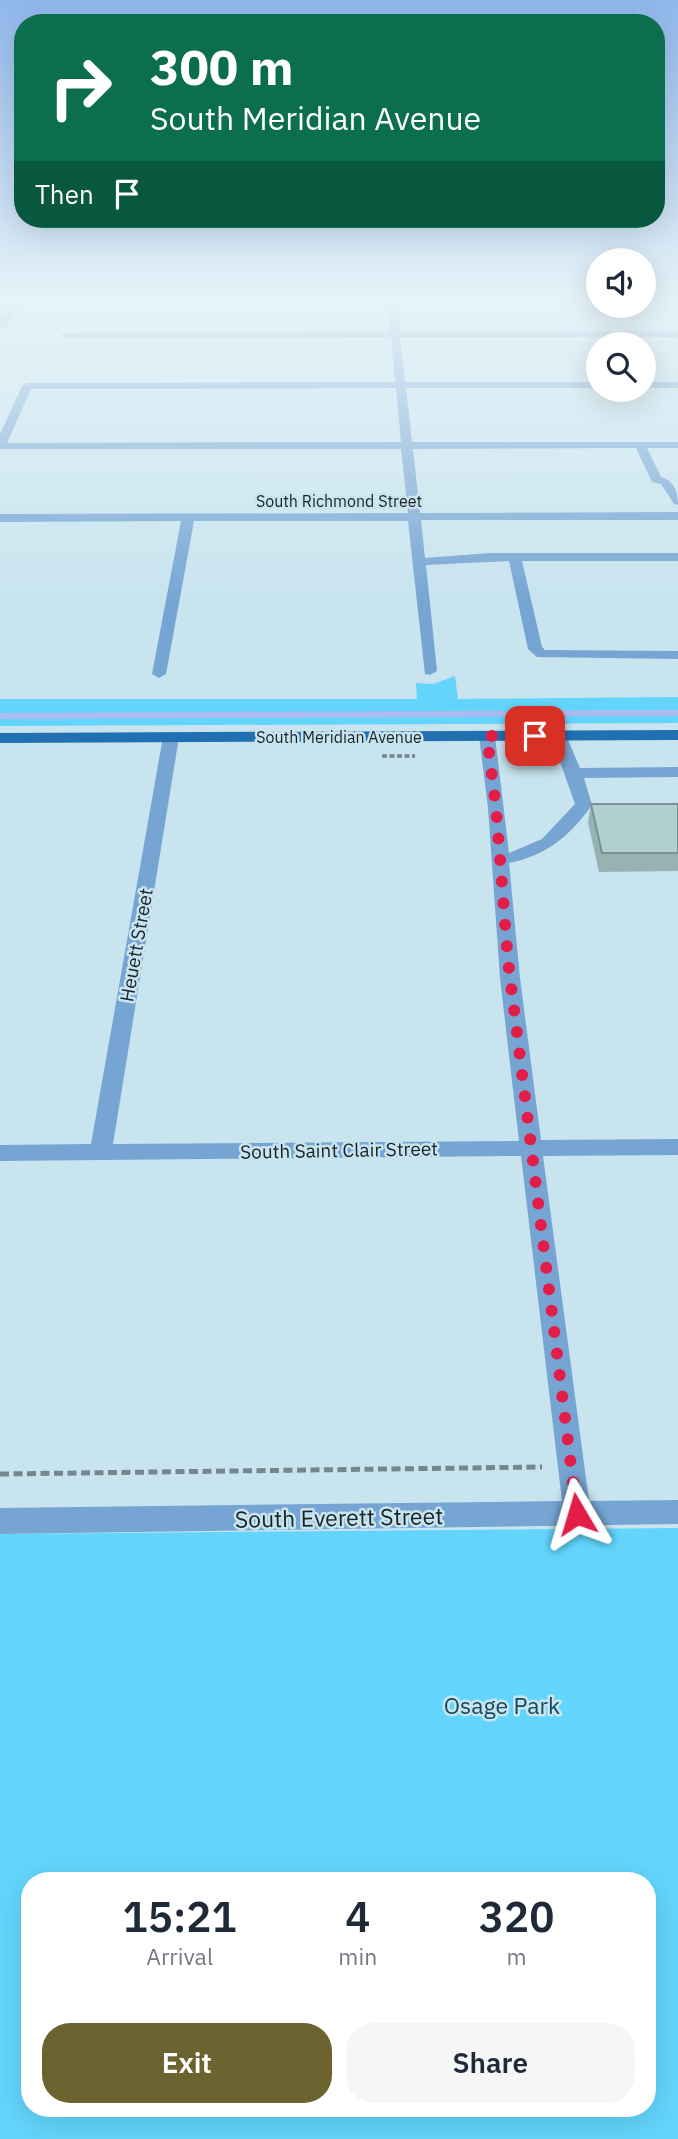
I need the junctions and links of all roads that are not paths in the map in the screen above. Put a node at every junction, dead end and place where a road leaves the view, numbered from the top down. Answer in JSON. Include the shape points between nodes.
{"nodes":[{"id":1,"x":20,"y":402,"type":"edge"},
{"id":2,"x":401,"y":402,"type":"edge"},
{"id":3,"x":406,"y":445,"type":"junction"},
{"id":4,"x":640,"y":445,"type":"junction"},
{"id":5,"x":678,"y":445,"type":"edge"},
{"id":6,"x":0,"y":446,"type":"edge"},
{"id":7,"x":678,"y":501,"type":"edge"},
{"id":8,"x":678,"y":516,"type":"edge"},
{"id":9,"x":413,"y":517,"type":"junction"},
{"id":10,"x":0,"y":518,"type":"edge"},
{"id":11,"x":188,"y":518,"type":"junction"},
{"id":12,"x":515,"y":557,"type":"junction"},
{"id":13,"x":678,"y":557,"type":"edge"},
{"id":14,"x":418,"y":562,"type":"junction"},
{"id":15,"x":678,"y":655,"type":"edge"},
{"id":16,"x":430,"y":671,"type":"dead end"},
{"id":17,"x":159,"y":674,"type":"dead end"},
{"id":18,"x":678,"y":735,"type":"edge"},
{"id":19,"x":487,"y":736,"type":"junction"},
{"id":20,"x":559,"y":736,"type":"junction"},
{"id":21,"x":171,"y":737,"type":"junction"},
{"id":22,"x":0,"y":738,"type":"edge"},
{"id":23,"x":678,"y":772,"type":"edge"},
{"id":24,"x":575,"y":773,"type":"junction"},
{"id":25,"x":500,"y":860,"type":"junction"},
{"id":26,"x":678,"y":1147,"type":"edge"},
{"id":27,"x":531,"y":1148,"type":"junction"},
{"id":28,"x":101,"y":1152,"type":"junction"},
{"id":29,"x":0,"y":1153,"type":"edge"},
{"id":30,"x":678,"y":1512,"type":"edge"},
{"id":31,"x":577,"y":1514,"type":"junction"},
{"id":32,"x":0,"y":1521,"type":"edge"}],
"edges":[{"from":1,"to":6,"type":"street"},
{"from":2,"to":3,"type":"street"},
{"from":3,"to":4,"type":"street"},
{"from":3,"to":6,"type":"street"},
{"from":3,"to":9,"type":"street"},
{"from":4,"to":5,"type":"street"},
{"from":4,"to":7,"type":"street","via":[[656,479],[665,482]]},
{"from":8,"to":9,"type":"street","name":"South Richmond Street"},
{"from":9,"to":11,"type":"street","name":"South Richmond Street"},
{"from":9,"to":14,"type":"street"},
{"from":10,"to":11,"type":"street","name":"South Richmond Street"},
{"from":11,"to":17,"type":"street"},
{"from":12,"to":13,"type":"street"},
{"from":12,"to":14,"type":"street"},
{"from":12,"to":15,"type":"street","via":[[535,649],[542,654]]},
{"from":14,"to":16,"type":"street"},
{"from":18,"to":20,"type":"main road","name":"South Meridian Avenue"},
{"from":19,"to":20,"type":"main road","name":"South Meridian Avenue"},
{"from":19,"to":21,"type":"main road","name":"South Meridian Avenue"},
{"from":19,"to":25,"type":"street"},
{"from":20,"to":24,"type":"street"},
{"from":21,"to":22,"type":"main road","name":"South Meridian Avenue"},
{"from":21,"to":28,"type":"street","name":"Heuett Street"},
{"from":23,"to":24,"type":"street"},
{"from":24,"to":25,"type":"street","via":[[591,805],[545,847]]},
{"from":25,"to":27,"type":"street"},
{"from":26,"to":27,"type":"street","name":"South Saint Clair Street"},
{"from":27,"to":28,"type":"street","name":"South Saint Clair Street"},
{"from":27,"to":31,"type":"street"},
{"from":28,"to":29,"type":"street","name":"South Saint Clair Street"},
{"from":30,"to":31,"type":"street","name":"South Everett Street"},
{"from":31,"to":32,"type":"street","name":"South Everett Street"}]}
